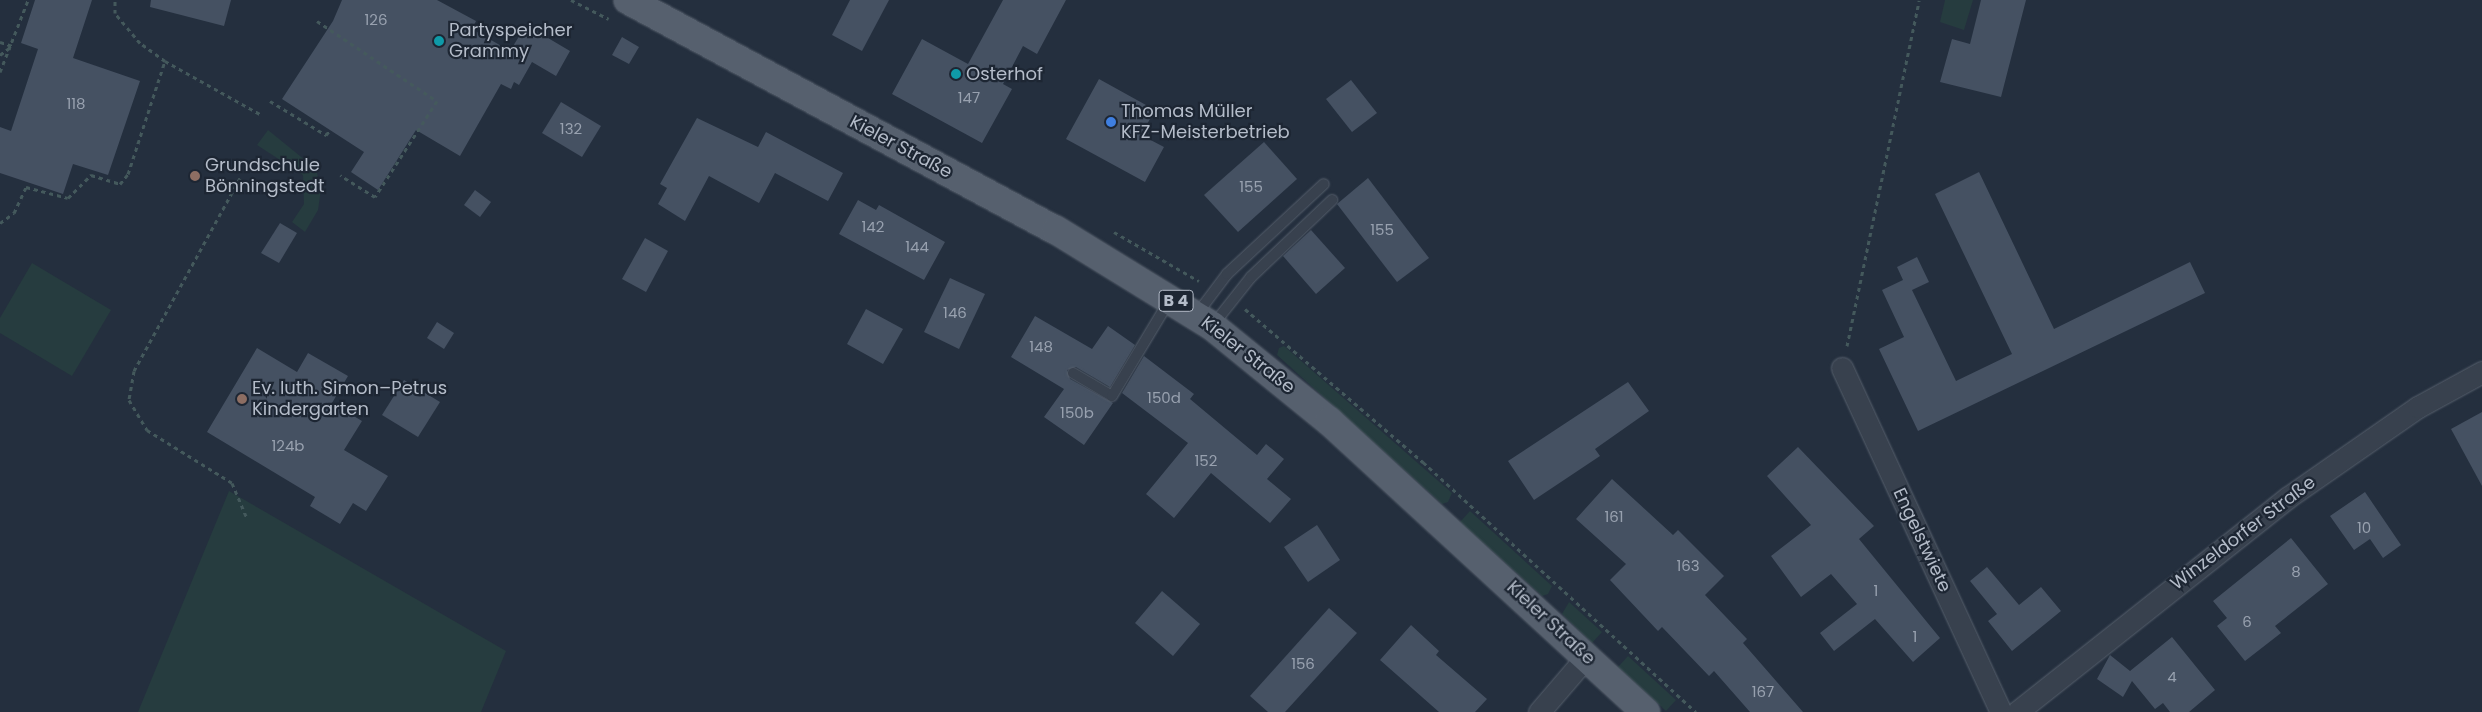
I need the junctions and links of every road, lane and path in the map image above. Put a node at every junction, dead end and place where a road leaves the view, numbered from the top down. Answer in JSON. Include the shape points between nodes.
{"nodes":[{"id":1,"x":28,"y":0,"type":"edge"},
{"id":2,"x":115,"y":0,"type":"edge"},
{"id":3,"x":571,"y":0,"type":"edge"},
{"id":4,"x":1919,"y":0,"type":"edge"},
{"id":5,"x":620,"y":10,"type":"edge"},
{"id":6,"x":317,"y":21,"type":"dead end"},
{"id":7,"x":0,"y":42,"type":"edge"},
{"id":8,"x":12,"y":46,"type":"junction"},
{"id":9,"x":0,"y":55,"type":"edge"},
{"id":10,"x":165,"y":60,"type":"junction"},
{"id":11,"x":0,"y":72,"type":"edge"},
{"id":12,"x":270,"y":101,"type":"dead end"},
{"id":13,"x":260,"y":114,"type":"dead end"},
{"id":14,"x":330,"y":130,"type":"dead end"},
{"id":15,"x":340,"y":175,"type":"dead end"},
{"id":16,"x":240,"y":178,"type":"dead end"},
{"id":17,"x":1324,"y":184,"type":"dead end"},
{"id":18,"x":1332,"y":200,"type":"dead end"},
{"id":19,"x":0,"y":224,"type":"edge"},
{"id":20,"x":1171,"y":298,"type":"junction"},
{"id":21,"x":1204,"y":321,"type":"junction"},
{"id":22,"x":1842,"y":368,"type":"joint"},
{"id":23,"x":2482,"y":372,"type":"edge"},
{"id":24,"x":1074,"y":373,"type":"dead end"},
{"id":25,"x":247,"y":518,"type":"dead end"},
{"id":26,"x":1587,"y":656,"type":"junction"},
{"id":27,"x":1540,"y":712,"type":"edge"},
{"id":28,"x":1646,"y":712,"type":"edge"},
{"id":29,"x":2001,"y":712,"type":"edge"},
{"id":30,"x":2017,"y":712,"type":"edge"}],
"edges":[{"from":1,"to":8,"type":"path"},
{"from":2,"to":10,"type":"path","via":[[115,13],[140,43]]},
{"from":3,"to":5,"type":"path"},
{"from":4,"to":22,"type":"path"},
{"from":5,"to":20,"type":"main road","name":"Kieler Straße","number":"B 4","via":[[1056,230]]},
{"from":6,"to":15,"type":"path","via":[[438,100],[374,197]]},
{"from":7,"to":8,"type":"path"},
{"from":8,"to":9,"type":"path"},
{"from":8,"to":11,"type":"path"},
{"from":10,"to":13,"type":"path"},
{"from":10,"to":19,"type":"path","via":[[128,174],[120,184],[91,175],[68,198],[26,187],[14,213]]},
{"from":12,"to":14,"type":"path","via":[[326,135]]},
{"from":16,"to":25,"type":"path","via":[[134,371],[129,400],[147,430],[232,483]]},
{"from":17,"to":21,"type":"lane","via":[[1227,274]]},
{"from":18,"to":21,"type":"lane"},
{"from":20,"to":21,"type":"main road","name":"Kieler Straße","number":"B 4"},
{"from":20,"to":24,"type":"lane","via":[[1112,396]]},
{"from":21,"to":26,"type":"main road","name":"Kieler Straße","number":"B 4","via":[[1329,421]]},
{"from":22,"to":29,"type":"street","name":"Engelstwiete"},
{"from":23,"to":30,"type":"street","name":"Winzeldorfer Straße","via":[[2418,407],[2287,498]]},
{"from":26,"to":27,"type":"street"},
{"from":26,"to":28,"type":"main road","name":"Kieler Straße","number":"B 4"}]}
